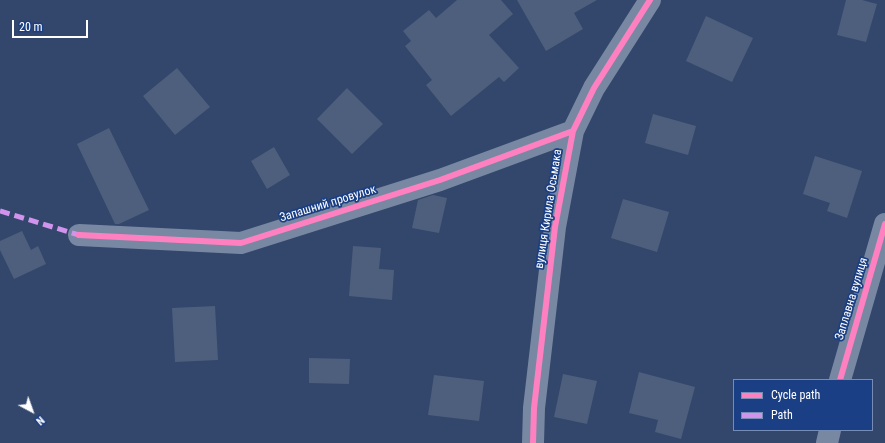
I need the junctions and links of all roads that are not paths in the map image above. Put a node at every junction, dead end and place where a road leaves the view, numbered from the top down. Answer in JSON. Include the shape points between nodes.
{"nodes":[{"id":1,"x":650,"y":0,"type":"edge"},
{"id":2,"x":573,"y":131,"type":"junction"},
{"id":3,"x":885,"y":224,"type":"edge"},
{"id":4,"x":79,"y":235,"type":"dead end"},
{"id":5,"x":840,"y":379,"type":"edge"},
{"id":6,"x":830,"y":431,"type":"edge"},
{"id":7,"x":533,"y":443,"type":"edge"},
{"id":8,"x":827,"y":443,"type":"edge"}],
"edges":[{"from":1,"to":2,"type":"street","name":"вулиця Кирила Осьмака","via":[[594,88]]},
{"from":2,"to":4,"type":"street","name":"Запашний провулок","via":[[440,180],[241,243]]},
{"from":2,"to":7,"type":"street","name":"вулиця Кирила Осьмака","via":[[555,227],[534,408]]},
{"from":3,"to":5,"type":"street","name":"Заплавна вулиця"},
{"from":6,"to":8,"type":"street"}]}
